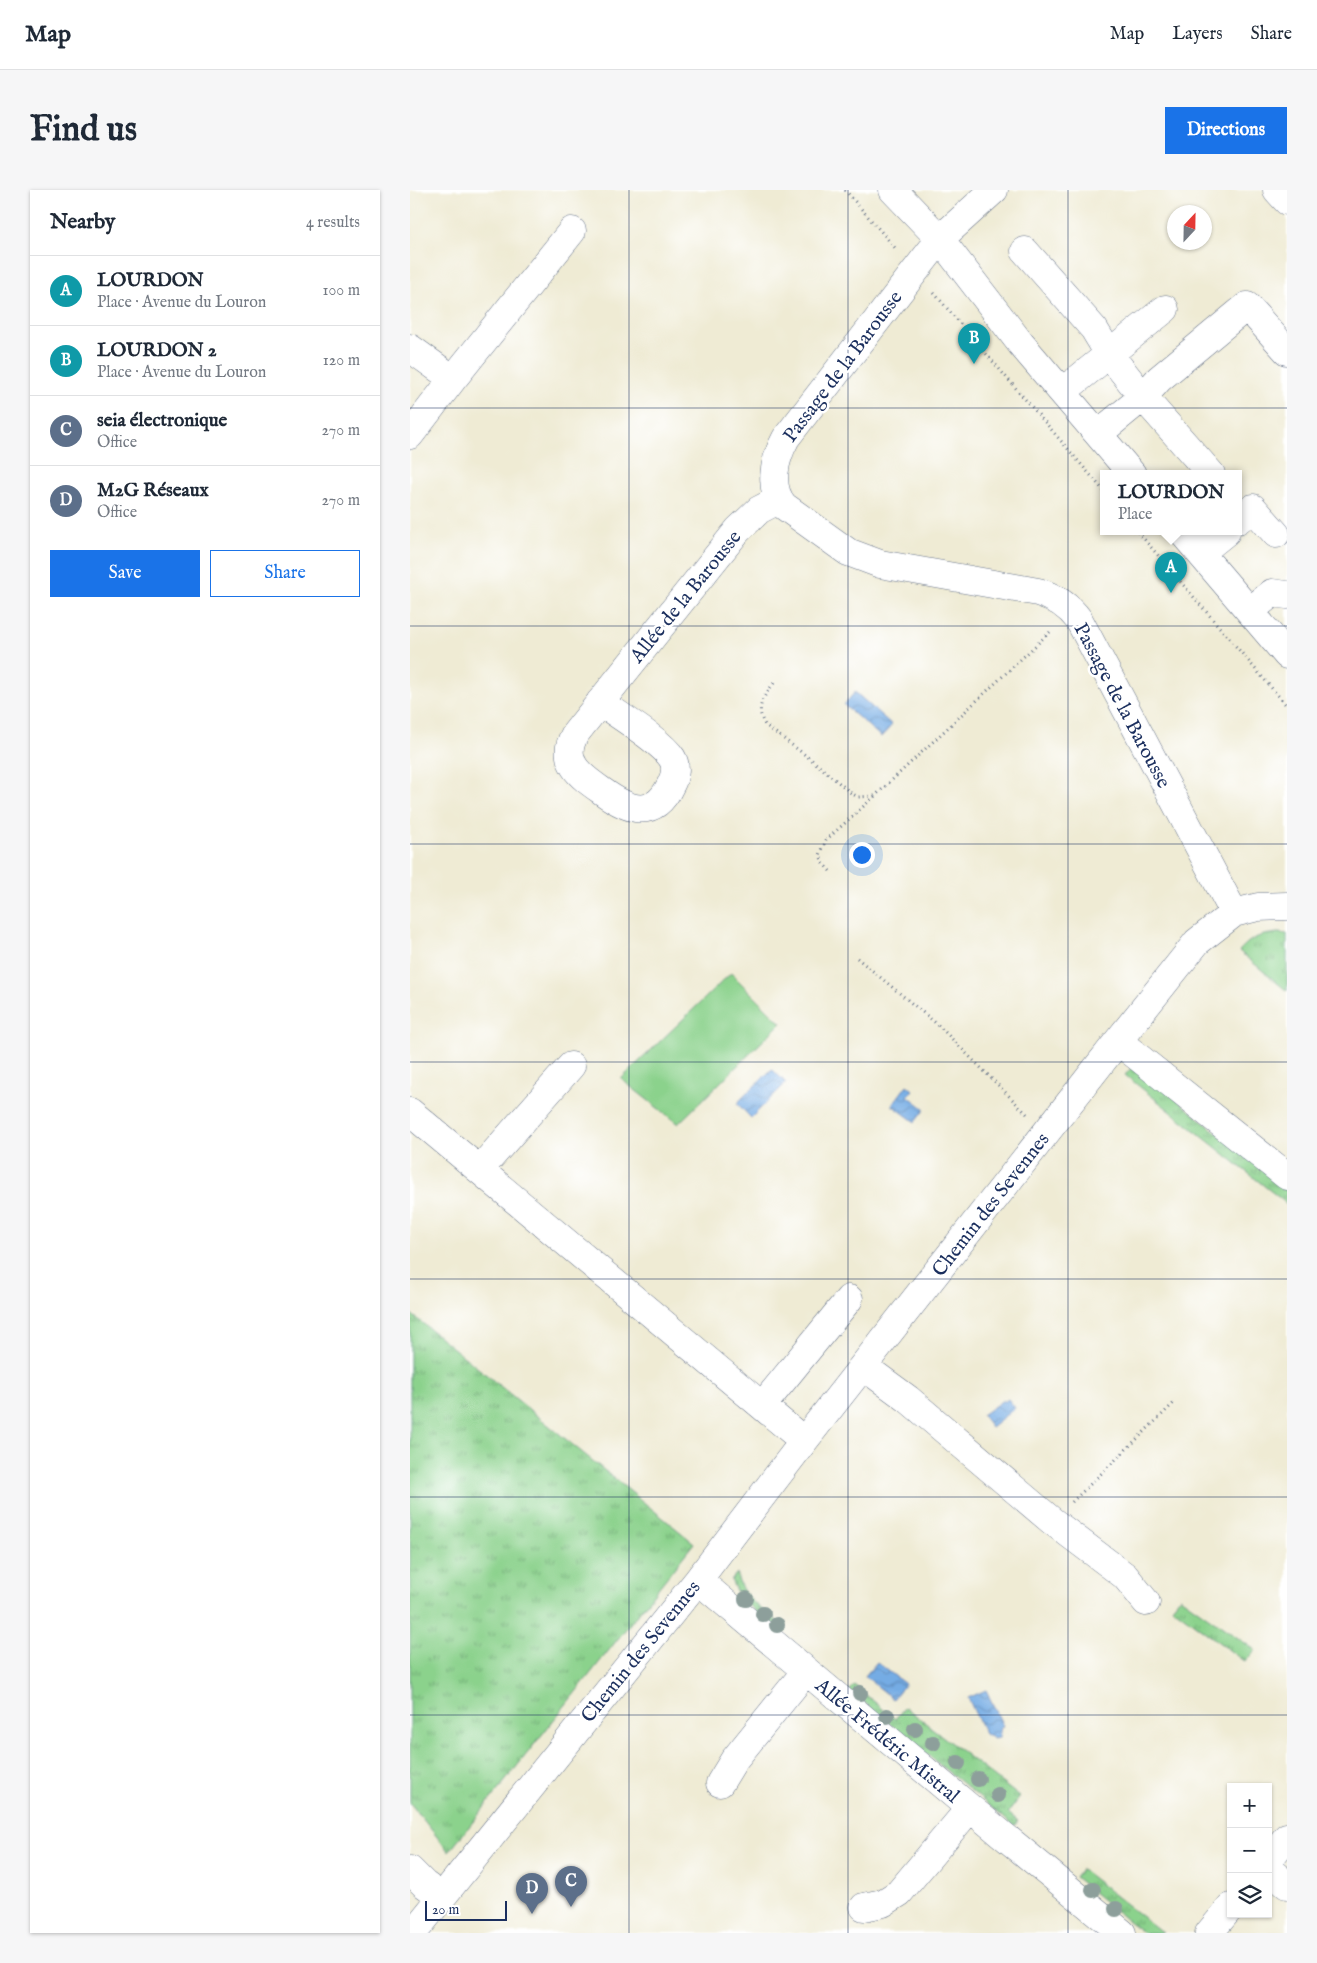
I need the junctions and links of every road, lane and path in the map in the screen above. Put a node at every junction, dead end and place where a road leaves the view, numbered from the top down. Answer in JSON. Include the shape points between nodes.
{"nodes":[{"id":1,"x":845,"y":190,"type":"edge"},
{"id":2,"x":893,"y":190,"type":"edge"},
{"id":3,"x":994,"y":190,"type":"edge"},
{"id":4,"x":1277,"y":190,"type":"edge"},
{"id":5,"x":1287,"y":201,"type":"edge"},
{"id":6,"x":572,"y":231,"type":"dead end"},
{"id":7,"x":940,"y":239,"type":"junction"},
{"id":8,"x":1025,"y":251,"type":"dead end"},
{"id":9,"x":914,"y":270,"type":"junction"},
{"id":10,"x":1165,"y":308,"type":"dead end"},
{"id":11,"x":410,"y":348,"type":"edge"},
{"id":12,"x":1287,"y":352,"type":"edge"},
{"id":13,"x":1109,"y":354,"type":"junction"},
{"id":14,"x":453,"y":379,"type":"junction"},
{"id":15,"x":1062,"y":392,"type":"junction"},
{"id":16,"x":1143,"y":397,"type":"junction"},
{"id":17,"x":1098,"y":434,"type":"junction"},
{"id":18,"x":410,"y":435,"type":"edge"},
{"id":19,"x":1129,"y":470,"type":"edge"},
{"id":20,"x":1207,"y":470,"type":"edge"},
{"id":21,"x":1100,"y":486,"type":"edge"},
{"id":22,"x":778,"y":500,"type":"junction"},
{"id":23,"x":1243,"y":507,"type":"edge"},
{"id":24,"x":1276,"y":534,"type":"dead end"},
{"id":25,"x":1141,"y":535,"type":"edge"},
{"id":26,"x":1184,"y":535,"type":"edge"},
{"id":27,"x":1222,"y":535,"type":"edge"},
{"id":28,"x":1200,"y":554,"type":"junction"},
{"id":29,"x":1287,"y":595,"type":"edge"},
{"id":30,"x":1072,"y":611,"type":"junction"},
{"id":31,"x":1250,"y":611,"type":"junction"},
{"id":32,"x":1287,"y":655,"type":"edge"},
{"id":33,"x":774,"y":683,"type":"dead end"},
{"id":34,"x":600,"y":702,"type":"dead end"},
{"id":35,"x":1287,"y":706,"type":"edge"},
{"id":36,"x":876,"y":796,"type":"junction"},
{"id":37,"x":830,"y":872,"type":"dead end"},
{"id":38,"x":1287,"y":906,"type":"edge"},
{"id":39,"x":1234,"y":912,"type":"junction"},
{"id":40,"x":857,"y":958,"type":"dead end"},
{"id":41,"x":1118,"y":1041,"type":"junction"},
{"id":42,"x":571,"y":1066,"type":"dead end"},
{"id":43,"x":410,"y":1112,"type":"edge"},
{"id":44,"x":1048,"y":1130,"type":"junction"},
{"id":45,"x":480,"y":1169,"type":"junction"},
{"id":46,"x":1287,"y":1176,"type":"edge"},
{"id":47,"x":849,"y":1299,"type":"dead end"},
{"id":48,"x":863,"y":1366,"type":"junction"},
{"id":49,"x":1174,"y":1403,"type":"dead end"},
{"id":50,"x":762,"y":1406,"type":"junction"},
{"id":51,"x":804,"y":1441,"type":"junction"},
{"id":52,"x":1052,"y":1521,"type":"junction"},
{"id":53,"x":698,"y":1580,"type":"junction"},
{"id":54,"x":1146,"y":1602,"type":"dead end"},
{"id":55,"x":806,"y":1671,"type":"junction"},
{"id":56,"x":720,"y":1783,"type":"dead end"},
{"id":57,"x":970,"y":1808,"type":"junction"},
{"id":58,"x":1287,"y":1837,"type":"edge"},
{"id":59,"x":1272,"y":1855,"type":"edge"},
{"id":60,"x":410,"y":1870,"type":"edge"},
{"id":61,"x":1272,"y":1872,"type":"edge"},
{"id":62,"x":1287,"y":1885,"type":"edge"},
{"id":63,"x":442,"y":1897,"type":"junction"},
{"id":64,"x":864,"y":1907,"type":"dead end"},
{"id":65,"x":1227,"y":1912,"type":"edge"},
{"id":66,"x":415,"y":1932,"type":"edge"},
{"id":67,"x":1122,"y":1933,"type":"edge"},
{"id":68,"x":1210,"y":1933,"type":"edge"}],
"edges":[{"from":1,"to":9,"type":"path"},
{"from":2,"to":7,"type":"street"},
{"from":3,"to":7,"type":"street","name":"Passage de la Barousse"},
{"from":4,"to":5,"type":"street"},
{"from":6,"to":14,"type":"street"},
{"from":7,"to":9,"type":"street","name":"Passage de la Barousse"},
{"from":7,"to":15,"type":"street"},
{"from":8,"to":13,"type":"street","via":[[1094,329]]},
{"from":9,"to":21,"type":"path"},
{"from":9,"to":22,"type":"street","name":"Passage de la Barousse","via":[[786,438],[774,472]]},
{"from":10,"to":13,"type":"street"},
{"from":11,"to":14,"type":"street"},
{"from":12,"to":16,"type":"street","via":[[1247,306],[1159,379]]},
{"from":13,"to":15,"type":"street"},
{"from":13,"to":16,"type":"street"},
{"from":14,"to":18,"type":"street"},
{"from":15,"to":17,"type":"street"},
{"from":16,"to":17,"type":"street"},
{"from":16,"to":20,"type":"street"},
{"from":17,"to":19,"type":"street"},
{"from":22,"to":30,"type":"street","name":"Passage de la Barousse","via":[[857,556],[880,564],[1038,592],[1056,598]]},
{"from":22,"to":34,"type":"street","name":"Allée de la Barousse","via":[[759,510],[738,530]]},
{"from":23,"to":24,"type":"street"},
{"from":25,"to":35,"type":"path"},
{"from":26,"to":28,"type":"street"},
{"from":27,"to":28,"type":"street"},
{"from":28,"to":31,"type":"street"},
{"from":29,"to":31,"type":"street","via":[[1272,593]]},
{"from":30,"to":36,"type":"path"},
{"from":30,"to":39,"type":"street","name":"Passage de la Barousse"},
{"from":31,"to":32,"type":"street"},
{"from":33,"to":36,"type":"path","via":[[760,706],[764,725],[851,793],[867,798]]},
{"from":36,"to":37,"type":"path","via":[[821,848],[823,863]]},
{"from":38,"to":39,"type":"street","name":"Chemin des Sevennes"},
{"from":39,"to":41,"type":"street","name":"Chemin des Sevennes","via":[[1197,942]]},
{"from":40,"to":44,"type":"path","via":[[938,1025],[1023,1111]]},
{"from":41,"to":44,"type":"street","name":"Chemin des Sevennes"},
{"from":41,"to":46,"type":"street"},
{"from":42,"to":45,"type":"street"},
{"from":43,"to":45,"type":"street"},
{"from":44,"to":48,"type":"street","name":"Chemin des Sevennes"},
{"from":45,"to":50,"type":"street"},
{"from":47,"to":50,"type":"street"},
{"from":48,"to":51,"type":"street","name":"Chemin des Sevennes"},
{"from":48,"to":52,"type":"street","via":[[908,1399]]},
{"from":49,"to":52,"type":"path"},
{"from":50,"to":51,"type":"street"},
{"from":51,"to":53,"type":"street","name":"Chemin des Sevennes"},
{"from":52,"to":54,"type":"street","via":[[1125,1576]]},
{"from":53,"to":55,"type":"street","name":"Allée Frédéric Mistral"},
{"from":53,"to":63,"type":"street","name":"Chemin des Sevennes"},
{"from":55,"to":56,"type":"street","name":"Allée Frédéric Mistral","via":[[734,1760]]},
{"from":55,"to":57,"type":"street","name":"Allée Frédéric Mistral"},
{"from":57,"to":64,"type":"street","name":"Allée Frédéric Mistral","via":[[899,1892],[883,1903]]},
{"from":57,"to":67,"type":"street","name":"Allée Frédéric Mistral"},
{"from":58,"to":59,"type":"street"},
{"from":60,"to":63,"type":"street"},
{"from":61,"to":62,"type":"street"},
{"from":63,"to":66,"type":"street","name":"Chemin des Sevennes"},
{"from":65,"to":68,"type":"street"}]}
